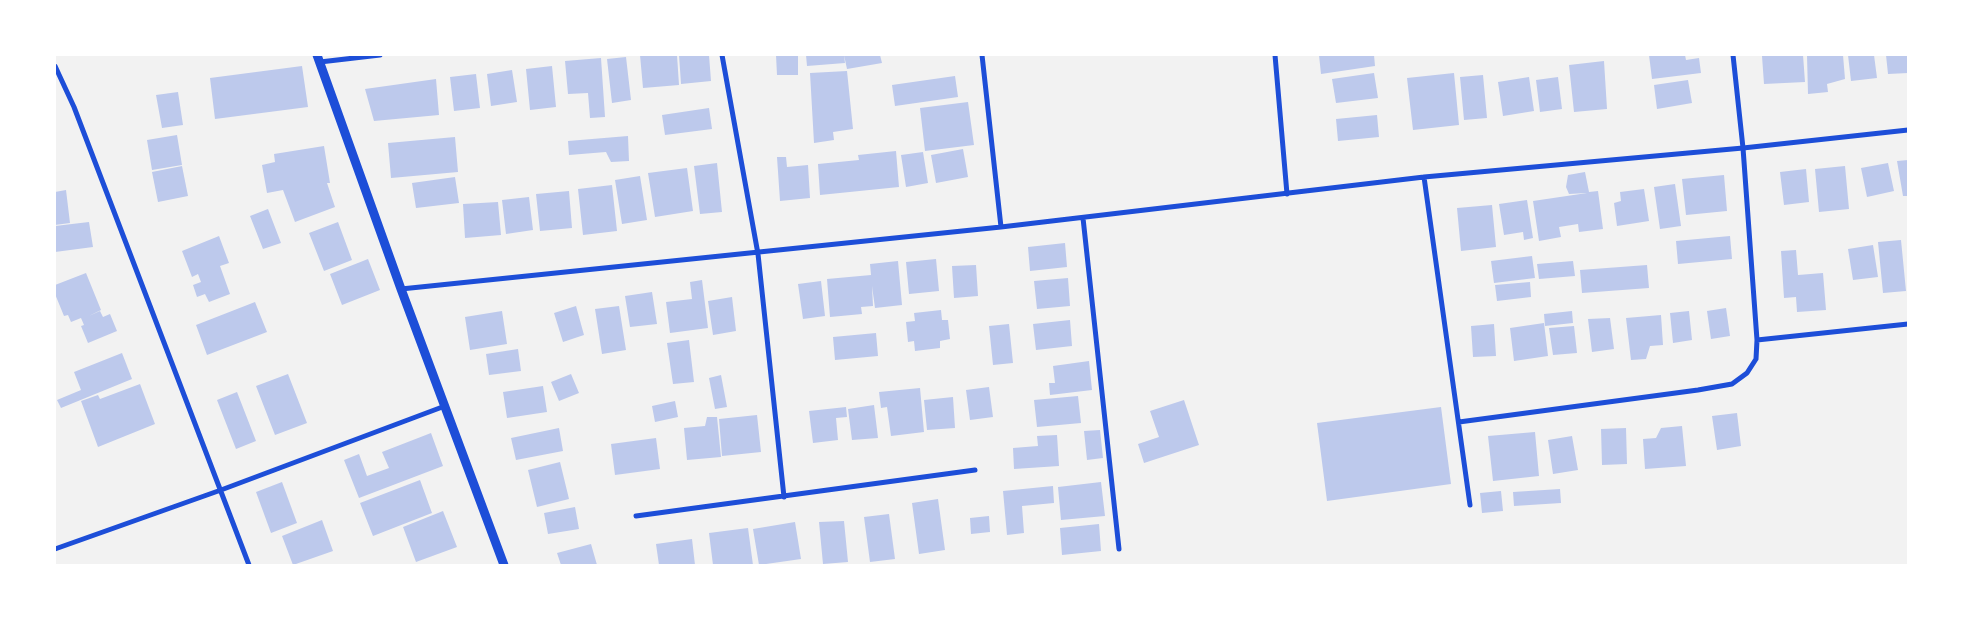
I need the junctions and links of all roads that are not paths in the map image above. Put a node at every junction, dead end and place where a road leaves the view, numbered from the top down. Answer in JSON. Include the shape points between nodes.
{"nodes":[{"id":1,"x":380,"y":55,"type":"edge"},
{"id":2,"x":722,"y":55,"type":"edge"},
{"id":3,"x":982,"y":55,"type":"edge"},
{"id":4,"x":1275,"y":55,"type":"edge"},
{"id":5,"x":1733,"y":55,"type":"edge"},
{"id":6,"x":318,"y":58,"type":"edge"},
{"id":7,"x":55,"y":66,"type":"edge"},
{"id":8,"x":1908,"y":130,"type":"edge"},
{"id":9,"x":1743,"y":148,"type":"junction"},
{"id":10,"x":1424,"y":177,"type":"junction"},
{"id":11,"x":1287,"y":194,"type":"junction"},
{"id":12,"x":1083,"y":218,"type":"junction"},
{"id":13,"x":1001,"y":227,"type":"junction"},
{"id":14,"x":758,"y":254,"type":"junction"},
{"id":15,"x":401,"y":289,"type":"junction"},
{"id":16,"x":1908,"y":324,"type":"edge"},
{"id":17,"x":1757,"y":340,"type":"junction"},
{"id":18,"x":445,"y":406,"type":"junction"},
{"id":19,"x":1459,"y":422,"type":"junction"},
{"id":20,"x":975,"y":470,"type":"dead end"},
{"id":21,"x":221,"y":490,"type":"junction"},
{"id":22,"x":784,"y":497,"type":"junction"},
{"id":23,"x":1470,"y":505,"type":"dead end"},
{"id":24,"x":636,"y":516,"type":"dead end"},
{"id":25,"x":55,"y":549,"type":"edge"},
{"id":26,"x":1119,"y":549,"type":"dead end"},
{"id":27,"x":249,"y":565,"type":"edge"},
{"id":28,"x":504,"y":565,"type":"edge"}],
"edges":[{"from":1,"to":6,"type":"street"},
{"from":2,"to":14,"type":"street"},
{"from":3,"to":13,"type":"street"},
{"from":4,"to":11,"type":"street"},
{"from":5,"to":9,"type":"street"},
{"from":6,"to":15,"type":"street"},
{"from":7,"to":21,"type":"street","via":[[74,106]]},
{"from":8,"to":9,"type":"street"},
{"from":9,"to":10,"type":"street"},
{"from":9,"to":17,"type":"street"},
{"from":10,"to":11,"type":"street"},
{"from":10,"to":19,"type":"street"},
{"from":11,"to":12,"type":"street"},
{"from":12,"to":13,"type":"street"},
{"from":12,"to":26,"type":"street"},
{"from":13,"to":14,"type":"street"},
{"from":14,"to":15,"type":"street"},
{"from":14,"to":22,"type":"street"},
{"from":15,"to":18,"type":"street"},
{"from":16,"to":17,"type":"street"},
{"from":17,"to":19,"type":"street","via":[[1756,359],[1748,373],[1732,384]]},
{"from":18,"to":21,"type":"street"},
{"from":18,"to":28,"type":"street"},
{"from":19,"to":23,"type":"street"},
{"from":20,"to":22,"type":"street"},
{"from":21,"to":25,"type":"street"},
{"from":21,"to":27,"type":"street"},
{"from":22,"to":24,"type":"street"}]}
